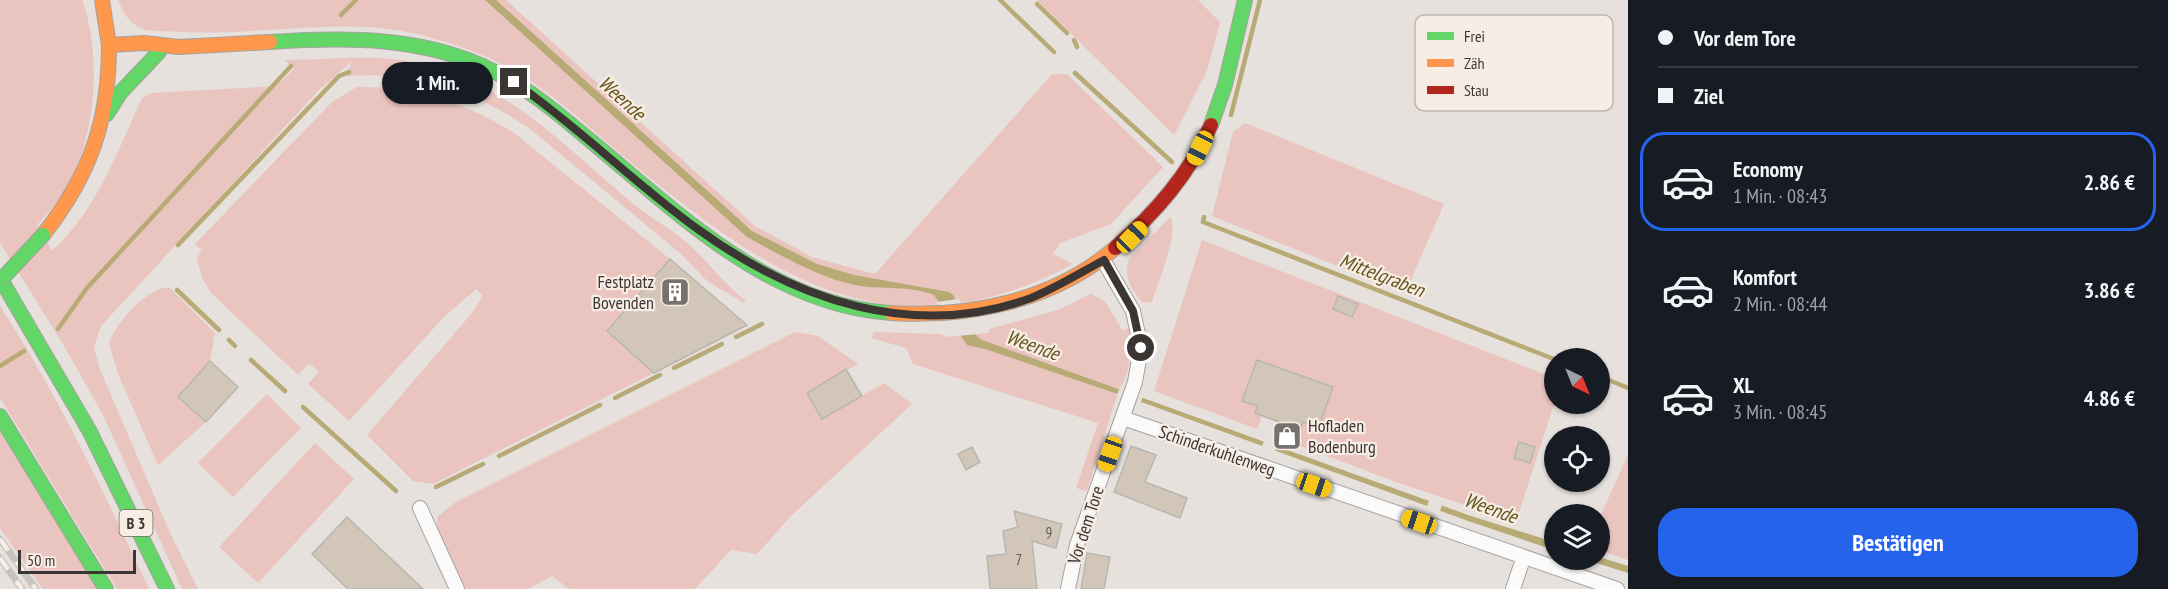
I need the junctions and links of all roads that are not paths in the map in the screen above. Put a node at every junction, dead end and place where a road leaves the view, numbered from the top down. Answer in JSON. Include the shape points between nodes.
{"nodes":[{"id":1,"x":102,"y":0,"type":"edge"},
{"id":2,"x":1245,"y":0,"type":"edge"},
{"id":3,"x":175,"y":47,"type":"junction"},
{"id":4,"x":109,"y":49,"type":"junction"},
{"id":5,"x":159,"y":52,"type":"junction"},
{"id":6,"x":103,"y":121,"type":"junction"},
{"id":7,"x":1104,"y":260,"type":"junction"},
{"id":8,"x":0,"y":280,"type":"edge"},
{"id":9,"x":1124,"y":413,"type":"junction"},
{"id":10,"x":0,"y":416,"type":"edge"},
{"id":11,"x":420,"y":508,"type":"dead end"},
{"id":12,"x":1523,"y":559,"type":"junction"},
{"id":13,"x":106,"y":589,"type":"edge"},
{"id":14,"x":166,"y":589,"type":"edge"},
{"id":15,"x":457,"y":589,"type":"edge"},
{"id":16,"x":1068,"y":589,"type":"edge"},
{"id":17,"x":1514,"y":589,"type":"edge"},
{"id":18,"x":1617,"y":589,"type":"edge"}],
"edges":[{"from":1,"to":4,"type":"main road"},
{"from":2,"to":7,"type":"main road","via":[[1215,116],[1192,163],[1163,204]]},
{"from":3,"to":4,"type":"main road","via":[[147,43]]},
{"from":3,"to":5,"type":"main road"},
{"from":3,"to":7,"type":"main road","via":[[373,38],[407,42],[478,63],[540,100],[697,229],[753,267],[807,292],[858,309],[916,315],[981,312],[1032,297]]},
{"from":4,"to":5,"type":"main road"},
{"from":4,"to":6,"type":"main road"},
{"from":5,"to":6,"type":"main road","via":[[121,92]]},
{"from":6,"to":8,"type":"main road","bridge":true,"via":[[83,179],[67,207]]},
{"from":7,"to":9,"type":"street","name":"Vor dem Tore","via":[[1137,324],[1141,348]]},
{"from":8,"to":14,"type":"main road","number":"B 3","via":[[30,324],[104,457]]},
{"from":9,"to":12,"type":"street","name":"Schinderkuhlenweg"},
{"from":9,"to":16,"type":"street","name":"Vor dem Tore","via":[[1077,545]]},
{"from":10,"to":13,"type":"main road"},
{"from":11,"to":15,"type":"street"},
{"from":12,"to":17,"type":"street"},
{"from":12,"to":18,"type":"street","name":"Schinderkuhlenweg"}]}
